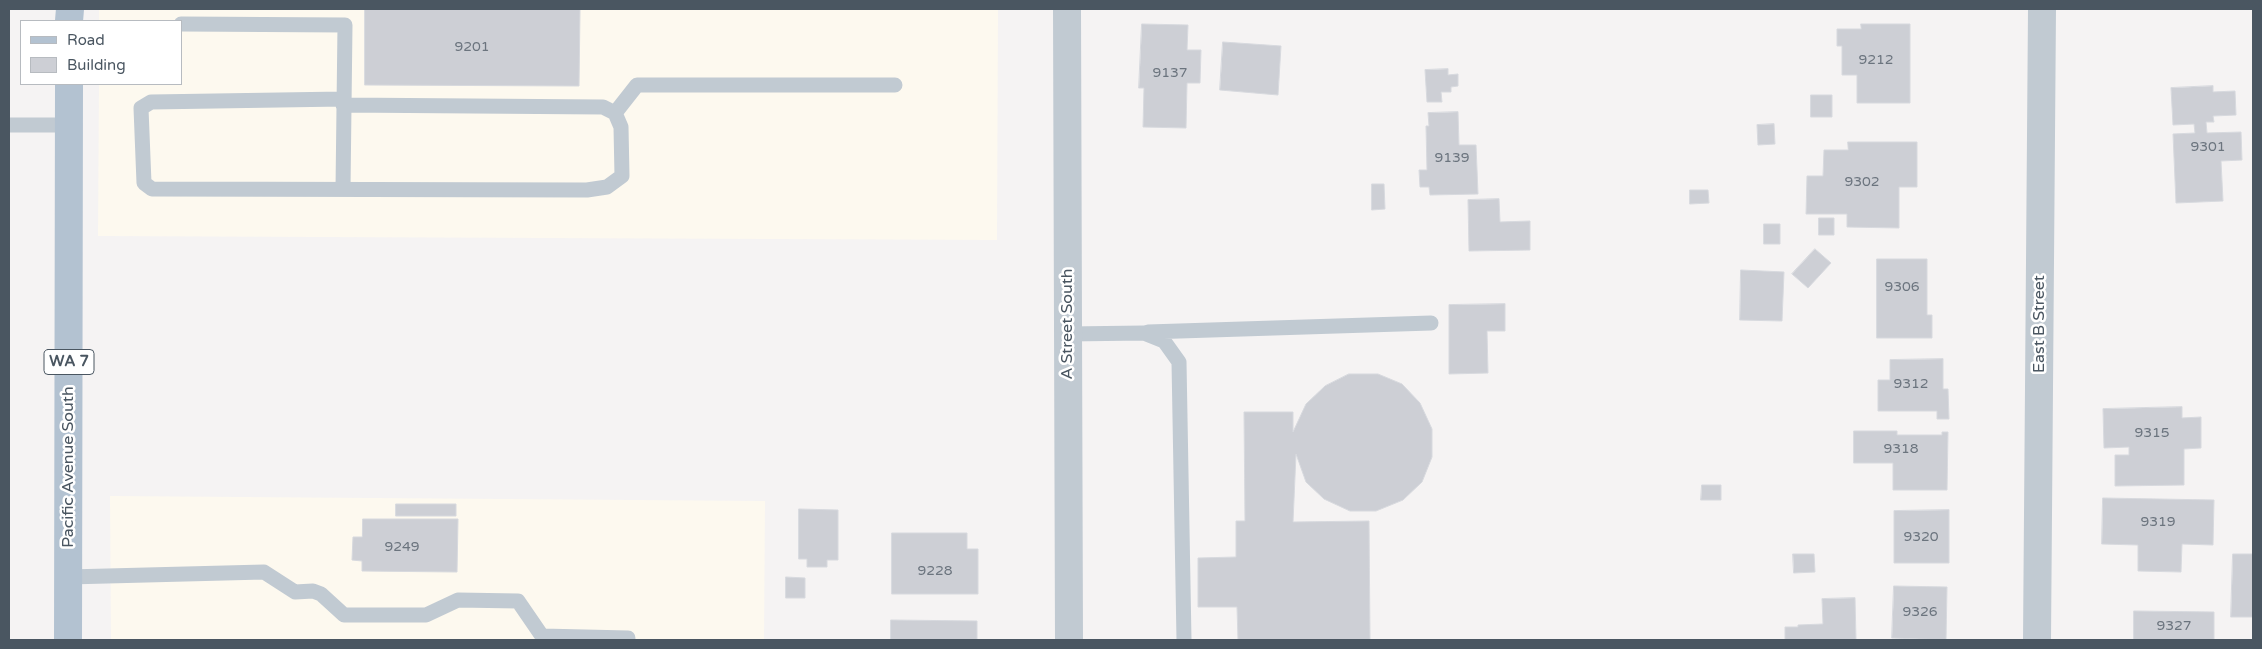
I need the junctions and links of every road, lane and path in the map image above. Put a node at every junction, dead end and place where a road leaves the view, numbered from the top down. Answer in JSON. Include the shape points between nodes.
{"nodes":[{"id":1,"x":1067,"y":9,"type":"edge"},
{"id":2,"x":2042,"y":9,"type":"edge"},
{"id":3,"x":182,"y":24,"type":"edge"},
{"id":4,"x":69,"y":85,"type":"edge"},
{"id":5,"x":895,"y":85,"type":"dead end"},
{"id":6,"x":343,"y":102,"type":"junction"},
{"id":7,"x":615,"y":113,"type":"junction"},
{"id":8,"x":9,"y":125,"type":"edge"},
{"id":9,"x":69,"y":126,"type":"junction"},
{"id":10,"x":343,"y":189,"type":"junction"},
{"id":11,"x":1430,"y":323,"type":"dead end"},
{"id":12,"x":1144,"y":332,"type":"junction"},
{"id":13,"x":1068,"y":334,"type":"junction"},
{"id":14,"x":68,"y":577,"type":"junction"},
{"id":15,"x":628,"y":638,"type":"dead end"},
{"id":16,"x":68,"y":640,"type":"edge"},
{"id":17,"x":1069,"y":640,"type":"edge"},
{"id":18,"x":1184,"y":640,"type":"edge"},
{"id":19,"x":2038,"y":640,"type":"edge"}],
"edges":[{"from":1,"to":13,"type":"street","name":"A Street South"},
{"from":2,"to":19,"type":"street","name":"East B Street"},
{"from":3,"to":6,"type":"lane","via":[[346,25]]},
{"from":4,"to":9,"type":"main road","name":"Pacific Avenue South","number":"WA 7"},
{"from":5,"to":7,"type":"lane","via":[[637,85]]},
{"from":6,"to":7,"type":"lane","via":[[603,107]]},
{"from":6,"to":10,"type":"lane"},
{"from":6,"to":10,"type":"lane","via":[[168,100],[151,102],[141,108],[142,169],[144,183],[152,189]]},
{"from":7,"to":10,"type":"lane","via":[[622,126],[622,176],[608,186],[587,190]]},
{"from":8,"to":9,"type":"lane"},
{"from":9,"to":14,"type":"main road","name":"Pacific Avenue South","number":"WA 7"},
{"from":11,"to":12,"type":"lane"},
{"from":12,"to":13,"type":"lane"},
{"from":12,"to":18,"type":"lane","via":[[1164,341],[1179,362]]},
{"from":13,"to":17,"type":"street","name":"A Street South"},
{"from":14,"to":15,"type":"lane","via":[[264,572],[295,592],[304,590],[321,594],[344,615],[426,615],[458,600],[518,601],[542,636]]},
{"from":14,"to":16,"type":"main road","name":"Pacific Avenue South","number":"WA 7"}]}
